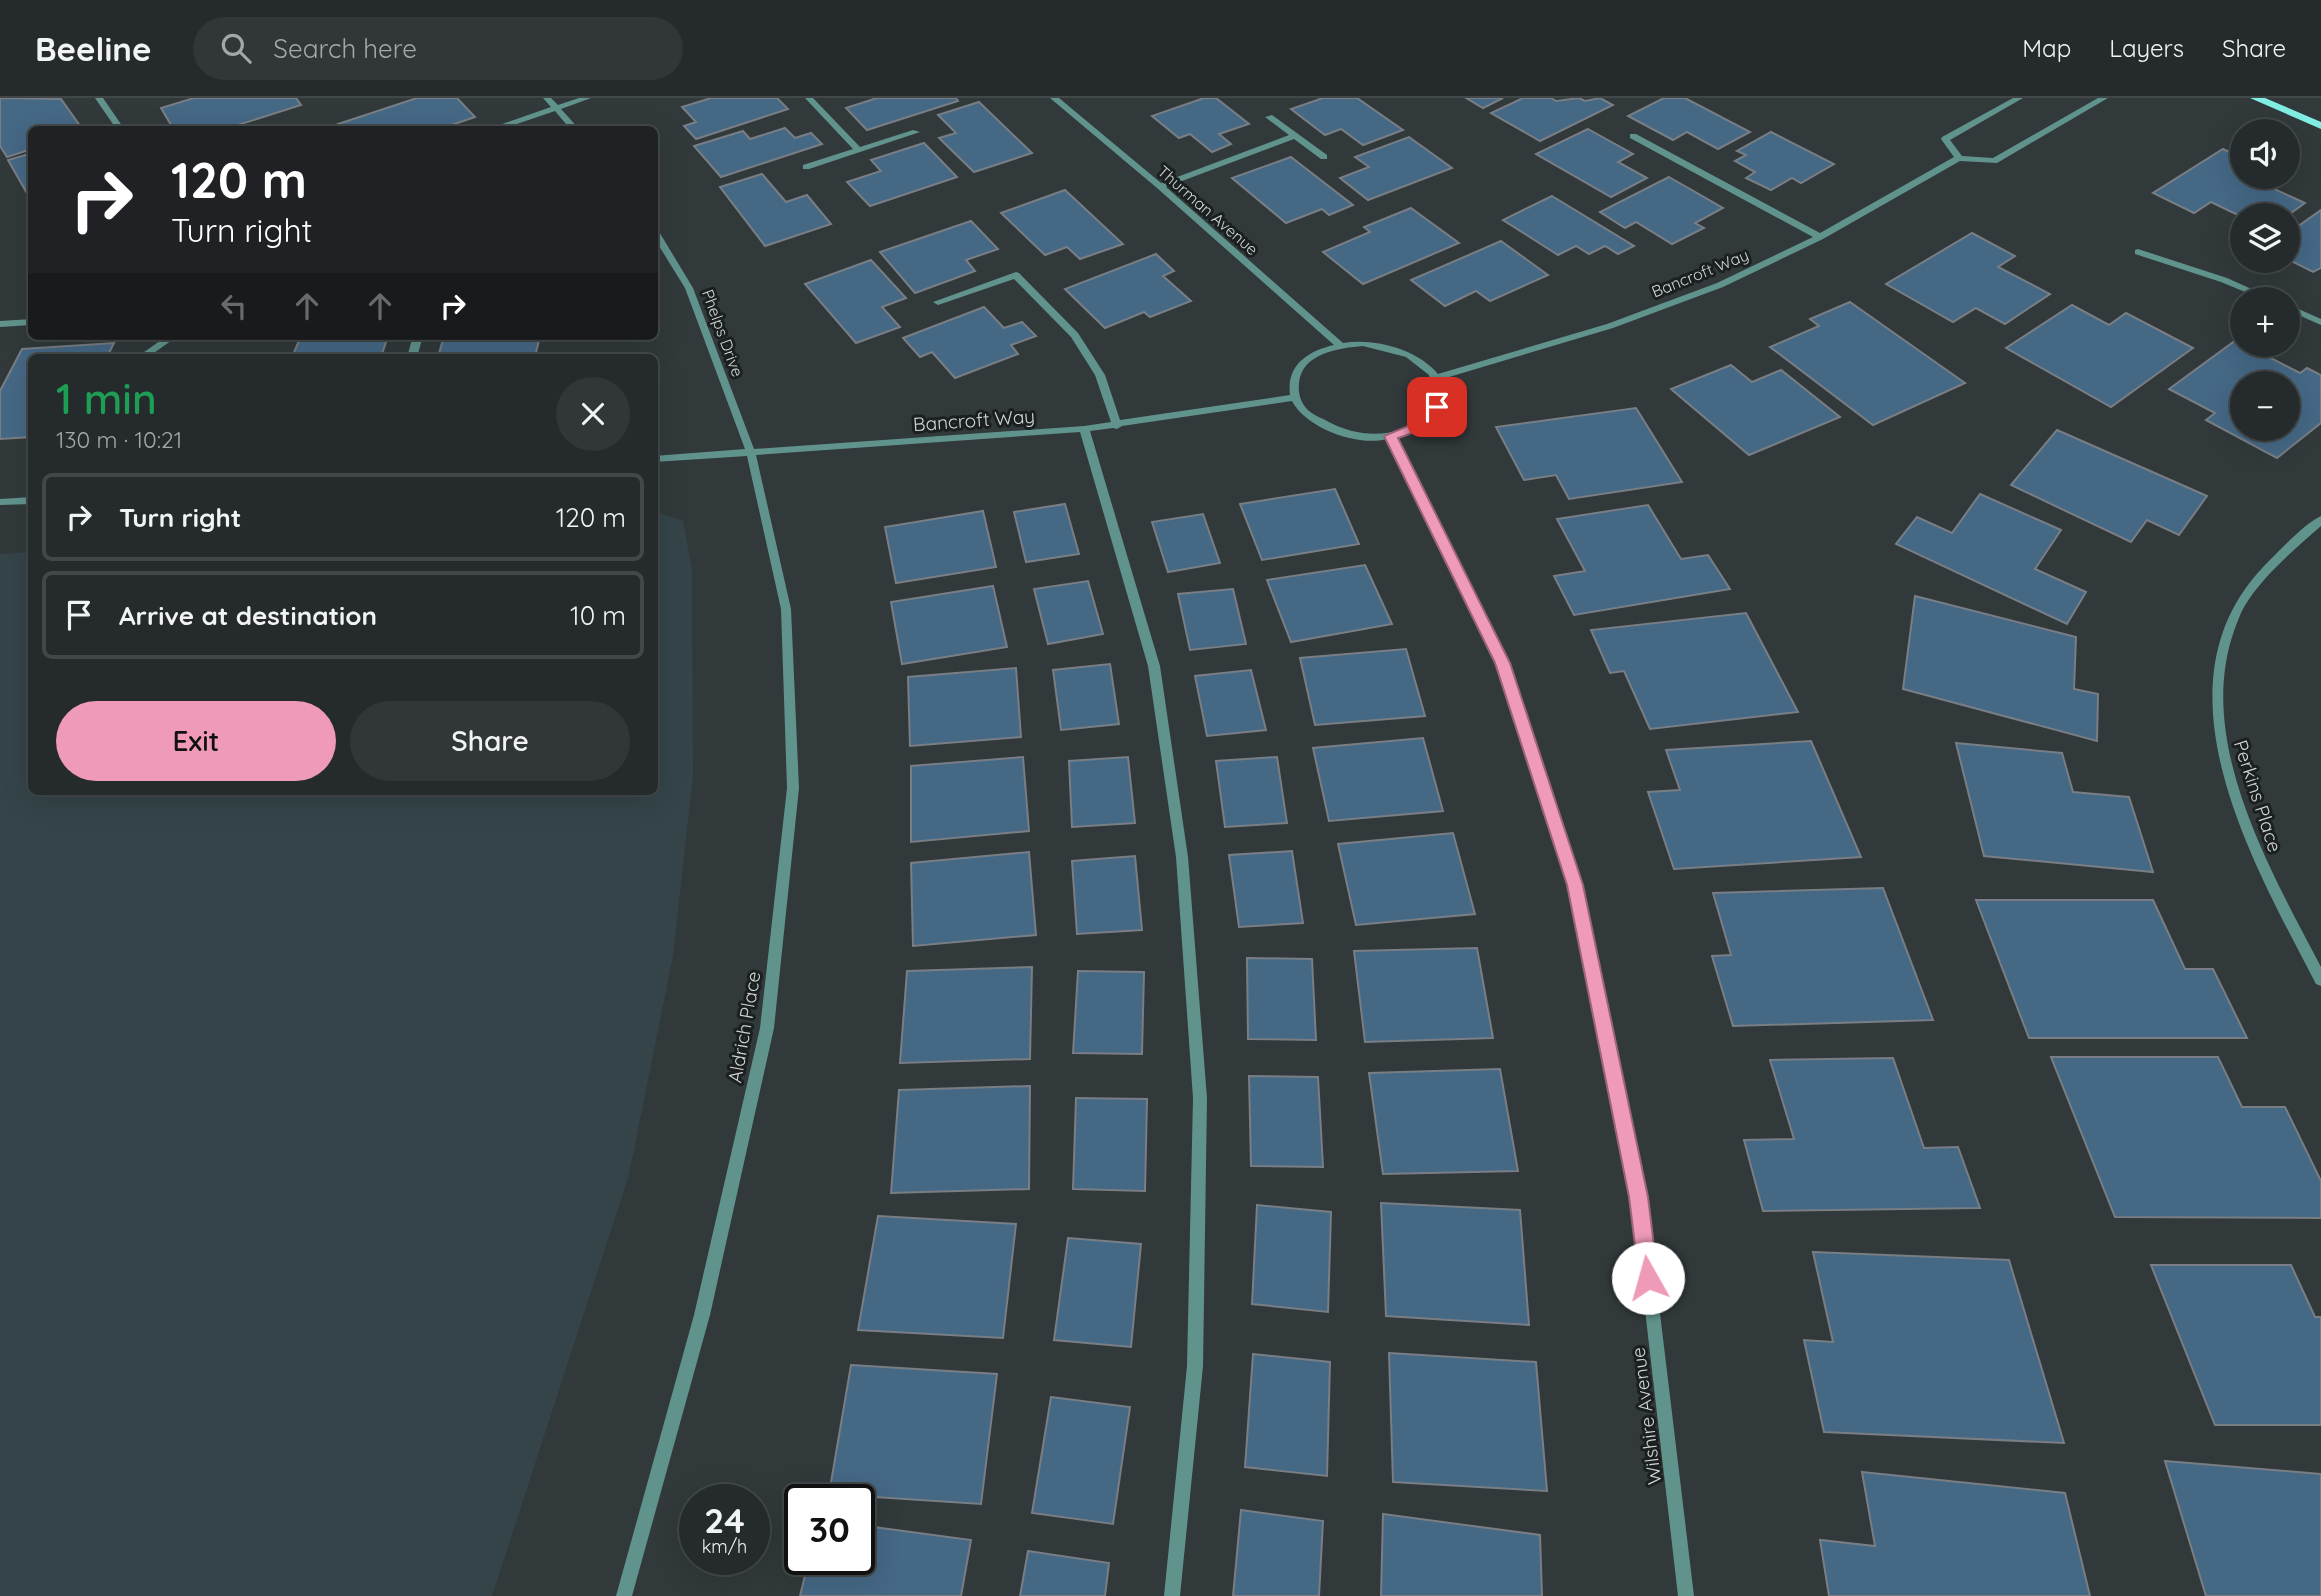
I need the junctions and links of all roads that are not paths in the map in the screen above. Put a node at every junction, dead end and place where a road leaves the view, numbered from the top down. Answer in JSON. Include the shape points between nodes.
{"nodes":[{"id":1,"x":99,"y":98,"type":"edge"},
{"id":2,"x":547,"y":98,"type":"edge"},
{"id":3,"x":586,"y":98,"type":"edge"},
{"id":4,"x":809,"y":98,"type":"edge"},
{"id":5,"x":1055,"y":98,"type":"edge"},
{"id":6,"x":2019,"y":98,"type":"edge"},
{"id":7,"x":2104,"y":98,"type":"edge"},
{"id":8,"x":2256,"y":98,"type":"edge"},
{"id":9,"x":557,"y":107,"type":"junction"},
{"id":10,"x":1269,"y":117,"type":"dead end"},
{"id":11,"x":118,"y":126,"type":"edge"},
{"id":12,"x":501,"y":126,"type":"edge"},
{"id":13,"x":573,"y":126,"type":"edge"},
{"id":14,"x":2321,"y":126,"type":"edge"},
{"id":15,"x":916,"y":132,"type":"dead end"},
{"id":16,"x":1295,"y":136,"type":"junction"},
{"id":17,"x":1633,"y":136,"type":"dead end"},
{"id":18,"x":858,"y":150,"type":"junction"},
{"id":19,"x":1324,"y":157,"type":"dead end"},
{"id":20,"x":1959,"y":158,"type":"junction"},
{"id":21,"x":806,"y":167,"type":"dead end"},
{"id":22,"x":1160,"y":186,"type":"junction"},
{"id":23,"x":658,"y":236,"type":"edge"},
{"id":24,"x":1820,"y":237,"type":"junction"},
{"id":25,"x":2138,"y":252,"type":"dead end"},
{"id":26,"x":2241,"y":287,"type":"edge"},
{"id":27,"x":938,"y":302,"type":"dead end"},
{"id":28,"x":2300,"y":313,"type":"edge"},
{"id":29,"x":28,"y":322,"type":"edge"},
{"id":30,"x":2321,"y":322,"type":"edge"},
{"id":31,"x":0,"y":324,"type":"edge"},
{"id":32,"x":167,"y":340,"type":"edge"},
{"id":33,"x":1340,"y":345,"type":"junction"},
{"id":34,"x":146,"y":354,"type":"edge"},
{"id":35,"x":1436,"y":378,"type":"junction"},
{"id":36,"x":1295,"y":397,"type":"junction"},
{"id":37,"x":1117,"y":426,"type":"junction"},
{"id":38,"x":1084,"y":429,"type":"junction"},
{"id":39,"x":1390,"y":436,"type":"junction"},
{"id":40,"x":751,"y":453,"type":"junction"},
{"id":41,"x":658,"y":460,"type":"edge"},
{"id":42,"x":28,"y":500,"type":"edge"},
{"id":43,"x":0,"y":502,"type":"edge"},
{"id":44,"x":2321,"y":520,"type":"edge"},
{"id":45,"x":2321,"y":980,"type":"edge"},
{"id":46,"x":624,"y":1596,"type":"edge"},
{"id":47,"x":1172,"y":1596,"type":"edge"},
{"id":48,"x":1686,"y":1596,"type":"edge"}],
"edges":[{"from":1,"to":11,"type":"street"},
{"from":2,"to":9,"type":"street"},
{"from":3,"to":9,"type":"street"},
{"from":4,"to":18,"type":"street"},
{"from":5,"to":22,"type":"street","name":"Thurman Avenue"},
{"from":6,"to":20,"type":"street","via":[[1945,139]]},
{"from":7,"to":20,"type":"street","via":[[1994,161]]},
{"from":8,"to":14,"type":"main road"},
{"from":9,"to":12,"type":"street"},
{"from":9,"to":13,"type":"street"},
{"from":10,"to":16,"type":"street"},
{"from":15,"to":18,"type":"street"},
{"from":16,"to":19,"type":"street"},
{"from":16,"to":22,"type":"street"},
{"from":17,"to":24,"type":"street"},
{"from":18,"to":21,"type":"street"},
{"from":20,"to":24,"type":"street","name":"Bancroft Way"},
{"from":22,"to":33,"type":"street","name":"Thurman Avenue"},
{"from":23,"to":40,"type":"street","name":"Phelps Drive","via":[[690,288]]},
{"from":24,"to":35,"type":"street","name":"Bancroft Way","via":[[1720,285],[1610,326]]},
{"from":25,"to":26,"type":"street"},
{"from":27,"to":37,"type":"street","via":[[1016,275],[1075,335],[1100,375]]},
{"from":28,"to":30,"type":"street"},
{"from":29,"to":31,"type":"street"},
{"from":32,"to":34,"type":"street"},
{"from":33,"to":35,"type":"street","via":[[1363,343],[1397,350],[1424,365]]},
{"from":33,"to":36,"type":"street","via":[[1307,359],[1293,383]]},
{"from":35,"to":39,"type":"street","via":[[1437,407],[1427,420]]},
{"from":36,"to":37,"type":"street","name":"Bancroft Way"},
{"from":36,"to":39,"type":"street","via":[[1304,412],[1341,433]]},
{"from":37,"to":38,"type":"street","name":"Bancroft Way"},
{"from":38,"to":40,"type":"street","name":"Bancroft Way"},
{"from":38,"to":47,"type":"street","via":[[1154,666],[1184,883],[1200,1098],[1195,1366]]},
{"from":39,"to":48,"type":"street","name":"Wilshire Avenue","via":[[1502,663],[1575,885],[1639,1197]]},
{"from":40,"to":41,"type":"street","name":"Bancroft Way"},
{"from":40,"to":46,"type":"street","name":"Aldrich Place","via":[[786,609],[793,788],[769,1015],[702,1314]]},
{"from":42,"to":43,"type":"street"},
{"from":44,"to":45,"type":"street","name":"Perkins Place","via":[[2274,562],[2238,609],[2218,665],[2220,743],[2255,851]]}]}
